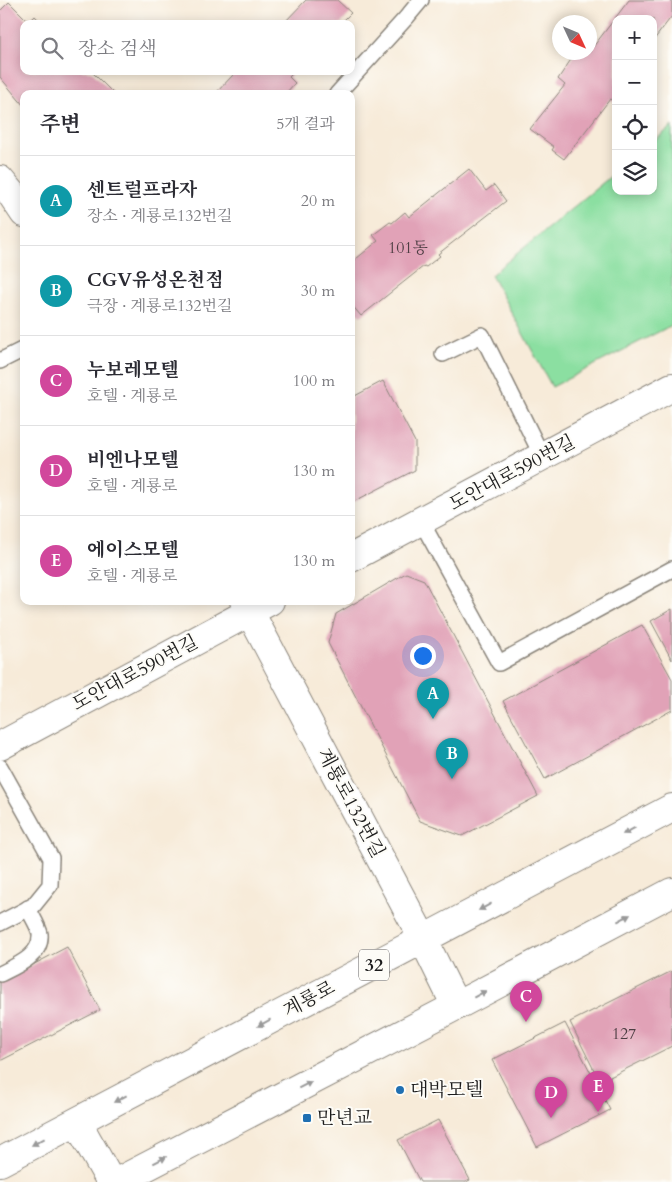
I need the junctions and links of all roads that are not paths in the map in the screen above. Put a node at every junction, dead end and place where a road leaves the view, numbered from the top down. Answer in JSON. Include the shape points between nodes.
{"nodes":[{"id":1,"x":420,"y":0,"type":"edge"},
{"id":2,"x":355,"y":74,"type":"edge"},
{"id":3,"x":354,"y":75,"type":"edge"},
{"id":4,"x":341,"y":90,"type":"edge"},
{"id":5,"x":0,"y":180,"type":"edge"},
{"id":6,"x":20,"y":207,"type":"edge"},
{"id":7,"x":20,"y":351,"type":"edge"},
{"id":8,"x":444,"y":354,"type":"dead end"},
{"id":9,"x":0,"y":361,"type":"edge"},
{"id":10,"x":672,"y":388,"type":"edge"},
{"id":11,"x":542,"y":456,"type":"junction"},
{"id":12,"x":422,"y":521,"type":"junction"},
{"id":13,"x":355,"y":556,"type":"edge"},
{"id":14,"x":672,"y":568,"type":"edge"},
{"id":15,"x":255,"y":605,"type":"edge"},
{"id":16,"x":0,"y":746,"type":"edge"},
{"id":17,"x":0,"y":767,"type":"edge"},
{"id":18,"x":672,"y":808,"type":"edge"},
{"id":19,"x":672,"y":892,"type":"edge"},
{"id":20,"x":28,"y":908,"type":"junction"},
{"id":21,"x":0,"y":923,"type":"edge"},
{"id":22,"x":423,"y":939,"type":"junction"},
{"id":23,"x":0,"y":974,"type":"edge"},
{"id":24,"x":456,"y":1006,"type":"junction"},
{"id":25,"x":77,"y":1122,"type":"junction"},
{"id":26,"x":0,"y":1162,"type":"edge"},
{"id":27,"x":111,"y":1182,"type":"edge"},
{"id":28,"x":117,"y":1182,"type":"edge"}],
"edges":[{"from":1,"to":2,"type":"lane"},
{"from":3,"to":4,"type":"lane"},
{"from":5,"to":6,"type":"main road"},
{"from":7,"to":9,"type":"lane"},
{"from":8,"to":11,"type":"lane","via":[[482,335]]},
{"from":10,"to":11,"type":"main road","name":"도안대로590번길"},
{"from":11,"to":12,"type":"main road","name":"도안대로590번길"},
{"from":12,"to":13,"type":"main road","name":"도안대로590번길"},
{"from":12,"to":14,"type":"lane","via":[[499,663]]},
{"from":15,"to":16,"type":"main road","name":"도안대로590번길"},
{"from":15,"to":22,"type":"main road","name":"계룡로132번길"},
{"from":17,"to":20,"type":"lane","via":[[50,858],[50,885]]},
{"from":18,"to":22,"type":"main road","name":"계룡로","number":"32","one_way":true},
{"from":24,"to":19,"type":"main road","one_way":true},
{"from":20,"to":21,"type":"lane"},
{"from":20,"to":23,"type":"lane","via":[[40,933],[38,948],[25,961]]},
{"from":22,"to":24,"type":"main road","name":"계룡로132번길"},
{"from":22,"to":25,"type":"main road","name":"계룡로","number":"32","one_way":true},
{"from":28,"to":24,"type":"main road","one_way":true},
{"from":25,"to":26,"type":"main road","name":"계룡로","number":"32","one_way":true},
{"from":25,"to":27,"type":"main road"}]}
